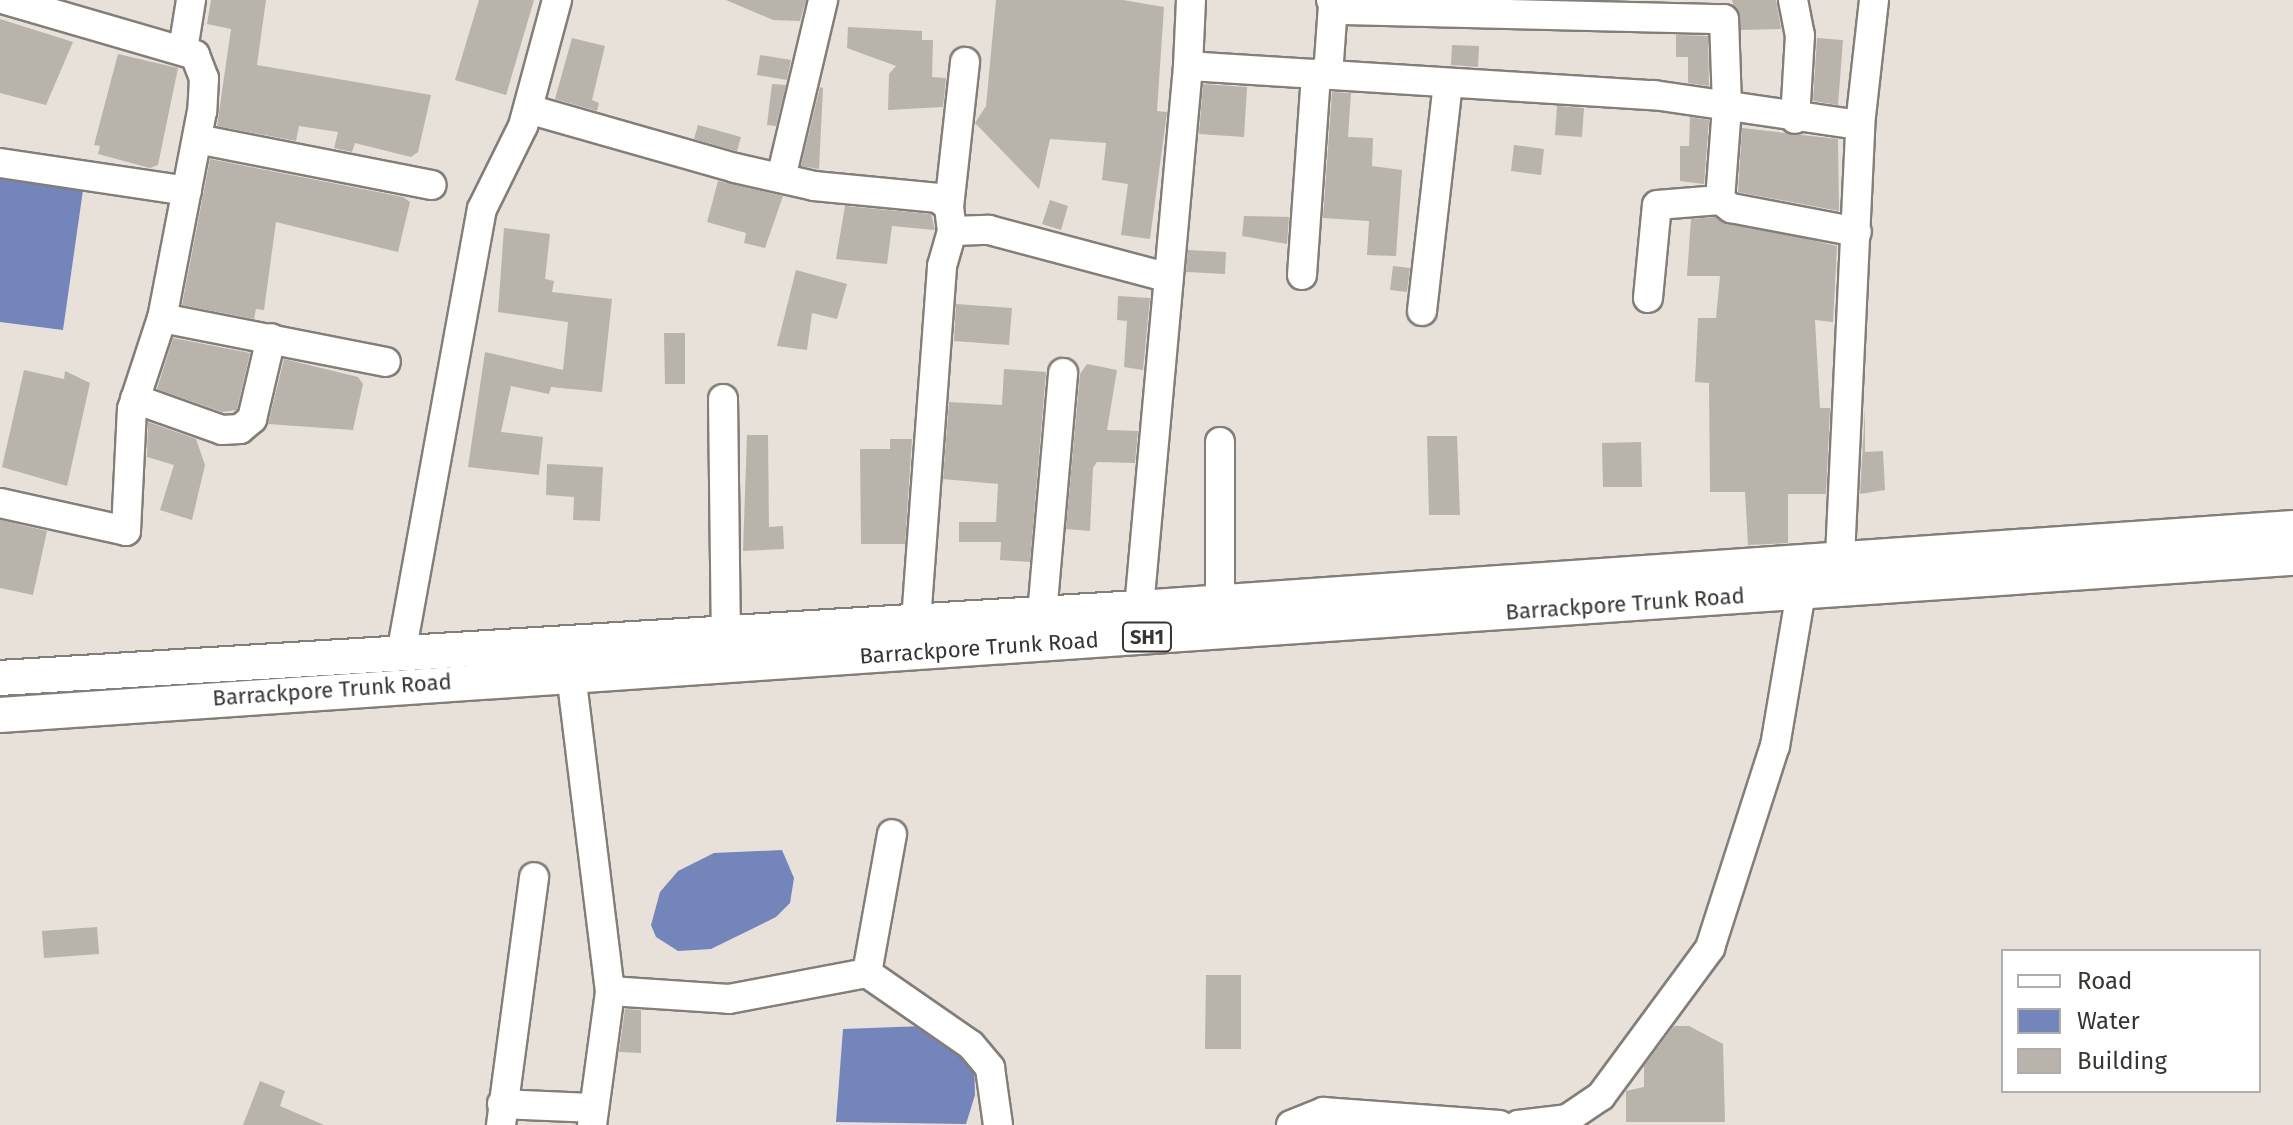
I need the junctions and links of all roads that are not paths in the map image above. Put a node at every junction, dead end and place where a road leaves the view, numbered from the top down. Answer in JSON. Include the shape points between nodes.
{"nodes":[{"id":1,"x":6,"y":0,"type":"edge"},
{"id":2,"x":191,"y":0,"type":"edge"},
{"id":3,"x":557,"y":0,"type":"edge"},
{"id":4,"x":823,"y":0,"type":"edge"},
{"id":5,"x":1191,"y":0,"type":"edge"},
{"id":6,"x":1793,"y":0,"type":"edge"},
{"id":7,"x":1874,"y":0,"type":"edge"},
{"id":8,"x":1332,"y":3,"type":"edge"},
{"id":9,"x":70,"y":10,"type":"edge"},
{"id":10,"x":183,"y":50,"type":"junction"},
{"id":11,"x":965,"y":62,"type":"dead end"},
{"id":12,"x":1188,"y":66,"type":"junction"},
{"id":13,"x":1322,"y":74,"type":"junction"},
{"id":14,"x":1448,"y":83,"type":"junction"},
{"id":15,"x":1727,"y":107,"type":"junction"},
{"id":16,"x":528,"y":109,"type":"junction"},
{"id":17,"x":1795,"y":119,"type":"junction"},
{"id":18,"x":1860,"y":125,"type":"junction"},
{"id":19,"x":197,"y":139,"type":"junction"},
{"id":20,"x":0,"y":163,"type":"edge"},
{"id":21,"x":781,"y":178,"type":"junction"},
{"id":22,"x":432,"y":185,"type":"dead end"},
{"id":23,"x":187,"y":191,"type":"junction"},
{"id":24,"x":1720,"y":200,"type":"junction"},
{"id":25,"x":950,"y":219,"type":"junction"},
{"id":26,"x":1857,"y":232,"type":"junction"},
{"id":27,"x":1302,"y":275,"type":"dead end"},
{"id":28,"x":1166,"y":277,"type":"junction"},
{"id":29,"x":1648,"y":298,"type":"dead end"},
{"id":30,"x":1422,"y":311,"type":"dead end"},
{"id":31,"x":162,"y":318,"type":"junction"},
{"id":32,"x":271,"y":338,"type":"junction"},
{"id":33,"x":386,"y":362,"type":"dead end"},
{"id":34,"x":1063,"y":373,"type":"dead end"},
{"id":35,"x":135,"y":399,"type":"junction"},
{"id":36,"x":723,"y":399,"type":"dead end"},
{"id":37,"x":1220,"y":442,"type":"dead end"},
{"id":38,"x":0,"y":503,"type":"edge"},
{"id":39,"x":2293,"y":528,"type":"edge"},
{"id":40,"x":2293,"y":558,"type":"edge"},
{"id":41,"x":1840,"y":576,"type":"junction"},
{"id":42,"x":1801,"y":592,"type":"junction"},
{"id":43,"x":1220,"y":602,"type":"junction"},
{"id":44,"x":1139,"y":608,"type":"junction"},
{"id":45,"x":1042,"y":614,"type":"junction"},
{"id":46,"x":916,"y":621,"type":"junction"},
{"id":47,"x":726,"y":633,"type":"junction"},
{"id":48,"x":401,"y":654,"type":"junction"},
{"id":49,"x":571,"y":674,"type":"junction"},
{"id":50,"x":0,"y":678,"type":"edge"},
{"id":51,"x":0,"y":715,"type":"edge"},
{"id":52,"x":892,"y":834,"type":"dead end"},
{"id":53,"x":534,"y":877,"type":"dead end"},
{"id":54,"x":867,"y":973,"type":"junction"},
{"id":55,"x":610,"y":991,"type":"junction"},
{"id":56,"x":1615,"y":1111,"type":"dead end"},
{"id":57,"x":502,"y":1114,"type":"edge"},
{"id":58,"x":593,"y":1117,"type":"edge"},
{"id":59,"x":1572,"y":1119,"type":"edge"},
{"id":60,"x":998,"y":1125,"type":"edge"},
{"id":61,"x":1291,"y":1125,"type":"edge"},
{"id":62,"x":1500,"y":1125,"type":"edge"},
{"id":63,"x":1518,"y":1125,"type":"edge"}],
"edges":[{"from":1,"to":9,"type":"street"},
{"from":2,"to":10,"type":"street"},
{"from":3,"to":16,"type":"street"},
{"from":4,"to":21,"type":"street"},
{"from":5,"to":12,"type":"street"},
{"from":6,"to":17,"type":"street","via":[[1800,35]]},
{"from":7,"to":18,"type":"street"},
{"from":8,"to":13,"type":"street"},
{"from":8,"to":15,"type":"street","via":[[1724,19]]},
{"from":9,"to":10,"type":"street"},
{"from":10,"to":19,"type":"street","via":[[195,55],[204,78]]},
{"from":11,"to":25,"type":"street"},
{"from":12,"to":13,"type":"street"},
{"from":12,"to":28,"type":"street"},
{"from":13,"to":14,"type":"street"},
{"from":13,"to":27,"type":"street"},
{"from":14,"to":15,"type":"street","via":[[1654,95]]},
{"from":14,"to":30,"type":"street"},
{"from":15,"to":17,"type":"street"},
{"from":15,"to":24,"type":"street"},
{"from":16,"to":21,"type":"street","via":[[655,149]]},
{"from":16,"to":48,"type":"street","via":[[482,209]]},
{"from":17,"to":18,"type":"street"},
{"from":18,"to":26,"type":"street"},
{"from":19,"to":22,"type":"street"},
{"from":19,"to":23,"type":"street"},
{"from":20,"to":23,"type":"street"},
{"from":21,"to":25,"type":"street","via":[[938,198]]},
{"from":23,"to":31,"type":"street"},
{"from":24,"to":26,"type":"street","via":[[1731,208]]},
{"from":24,"to":29,"type":"street","via":[[1657,205]]},
{"from":25,"to":28,"type":"street"},
{"from":25,"to":46,"type":"street","via":[[942,266]]},
{"from":26,"to":41,"type":"street"},
{"from":28,"to":44,"type":"street"},
{"from":31,"to":32,"type":"street"},
{"from":31,"to":35,"type":"street"},
{"from":32,"to":33,"type":"street"},
{"from":32,"to":35,"type":"street","via":[[252,419],[240,429],[222,430]]},
{"from":34,"to":45,"type":"street"},
{"from":35,"to":38,"type":"street","via":[[126,531]]},
{"from":36,"to":47,"type":"street"},
{"from":37,"to":43,"type":"street"},
{"from":39,"to":41,"type":"main road","name":"Barrackpore Trunk Road","number":"SH1"},
{"from":40,"to":41,"type":"main road","name":"Barrackpore Trunk Road","number":"SH1"},
{"from":41,"to":42,"type":"main road","name":"Barrackpore Trunk Road","number":"SH1"},
{"from":41,"to":43,"type":"main road","name":"Barrackpore Trunk Road","number":"SH1"},
{"from":42,"to":49,"type":"main road","name":"Barrackpore Trunk Road","number":"SH1"},
{"from":42,"to":59,"type":"street","via":[[1775,746],[1710,948],[1625,1069]]},
{"from":43,"to":44,"type":"main road","name":"Barrackpore Trunk Road","number":"SH1"},
{"from":44,"to":45,"type":"main road","name":"Barrackpore Trunk Road","number":"SH1"},
{"from":45,"to":46,"type":"main road","name":"Barrackpore Trunk Road","number":"SH1"},
{"from":46,"to":47,"type":"main road","name":"Barrackpore Trunk Road","number":"SH1"},
{"from":47,"to":48,"type":"main road","name":"Barrackpore Trunk Road","number":"SH1"},
{"from":48,"to":50,"type":"main road","name":"Barrackpore Trunk Road","number":"SH1"},
{"from":49,"to":51,"type":"main road","name":"Barrackpore Trunk Road","number":"SH1"},
{"from":49,"to":55,"type":"street"},
{"from":52,"to":54,"type":"street"},
{"from":53,"to":57,"type":"street"},
{"from":54,"to":55,"type":"street","via":[[729,999]]},
{"from":54,"to":60,"type":"street","via":[[971,1045],[990,1068]]},
{"from":55,"to":58,"type":"street"},
{"from":56,"to":59,"type":"street"},
{"from":57,"to":58,"type":"street"},
{"from":59,"to":63,"type":"street"},
{"from":61,"to":62,"type":"street","via":[[1323,1112]]}]}
